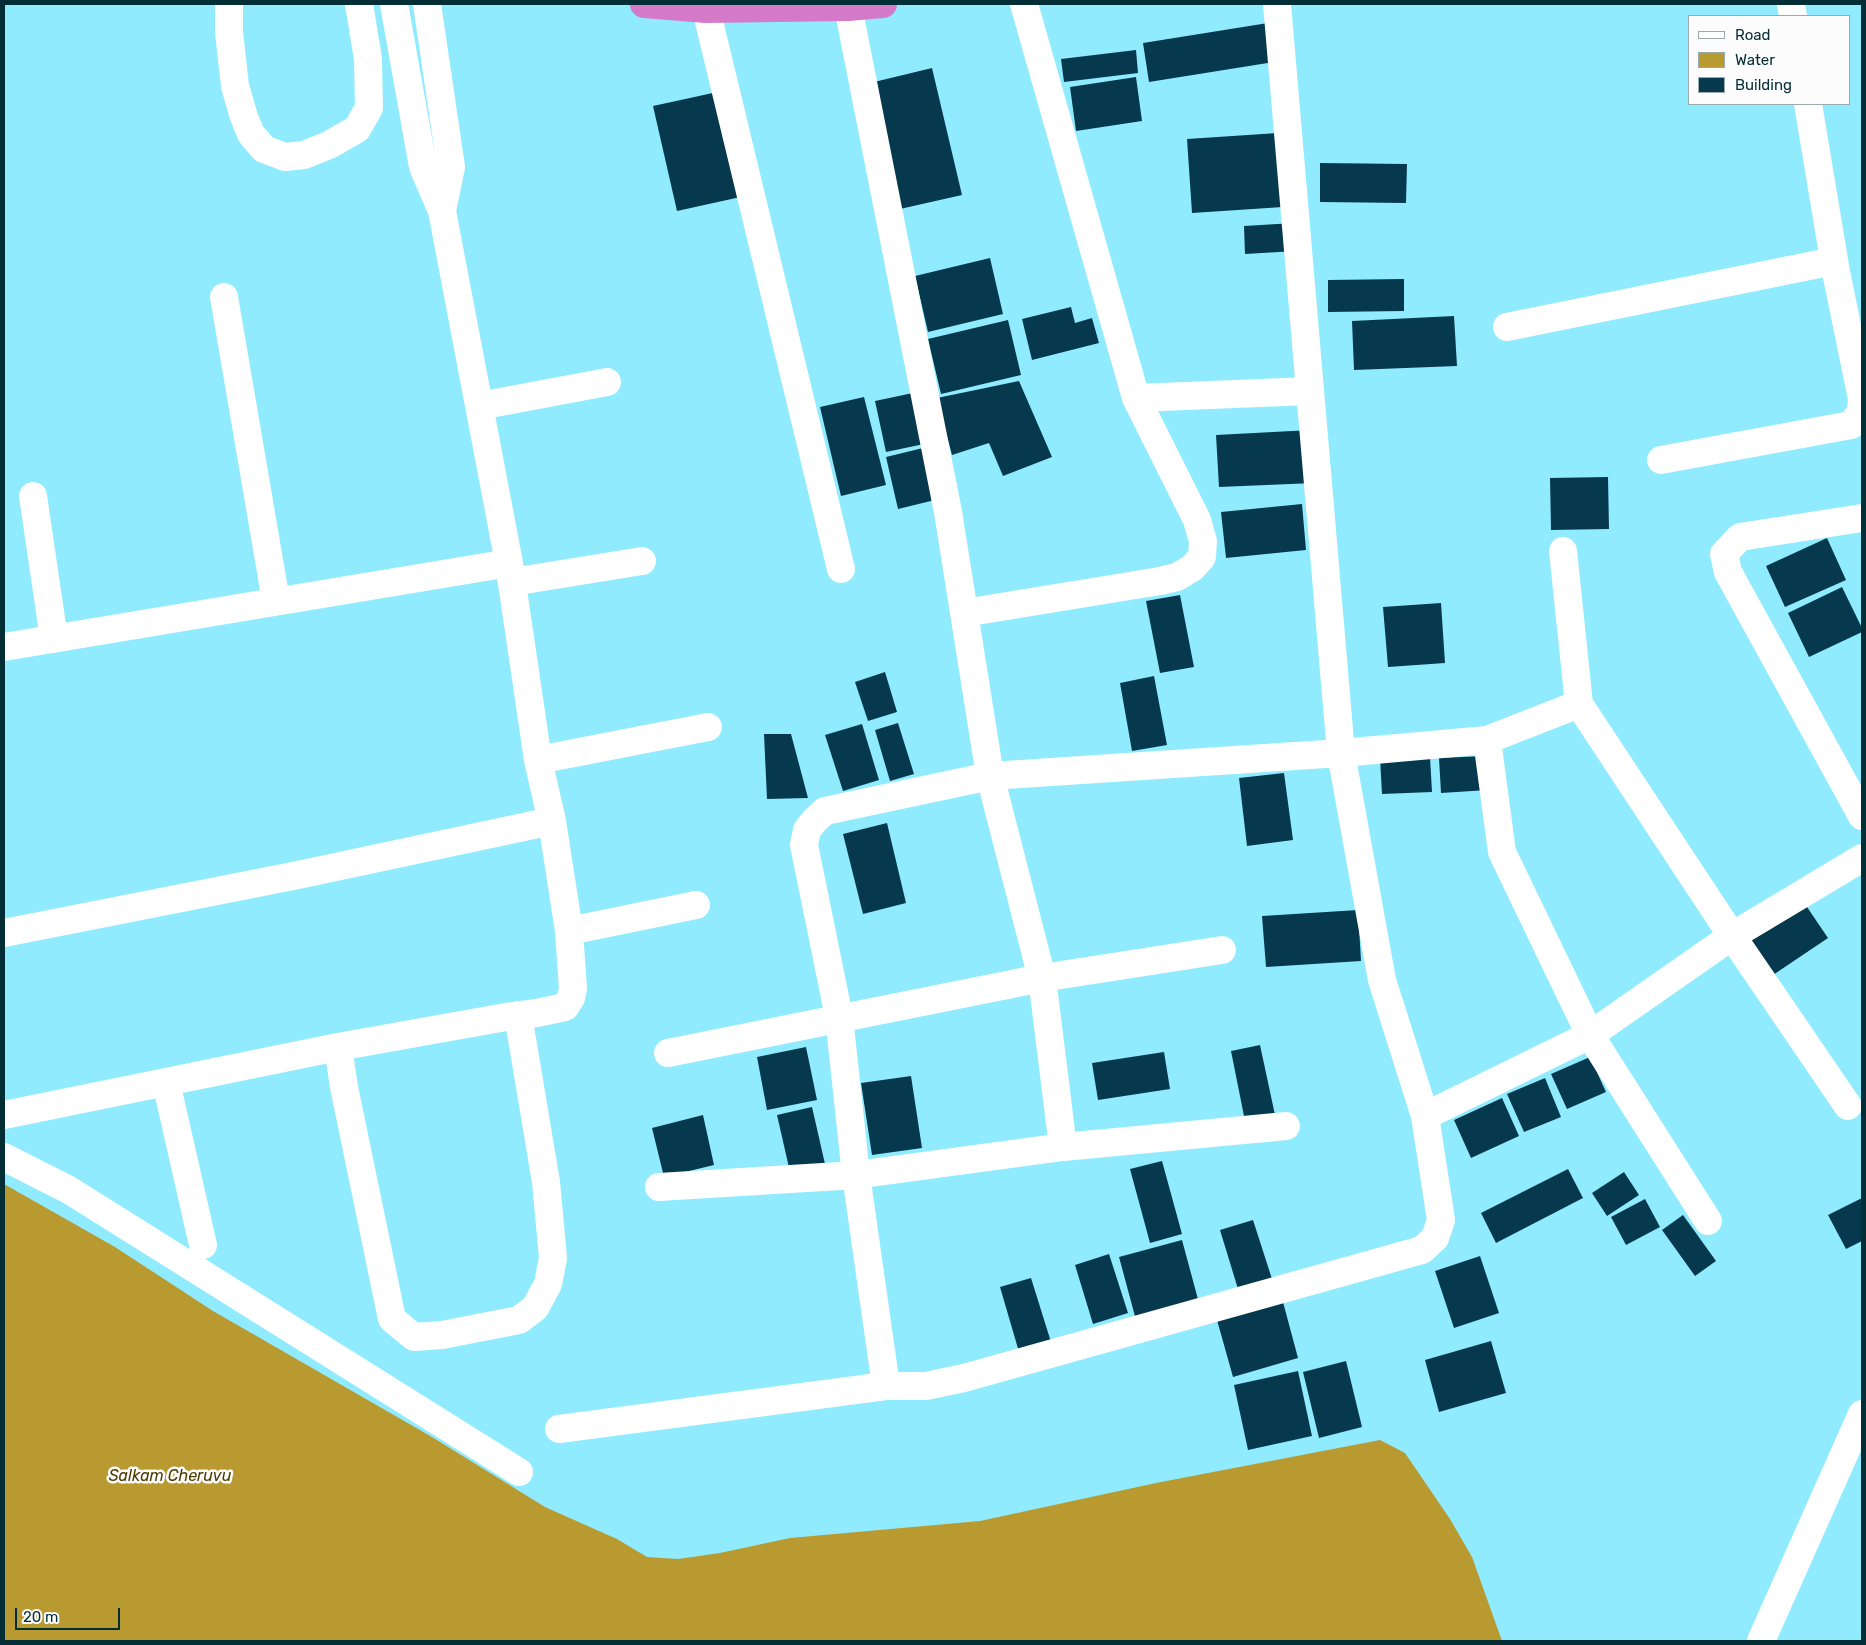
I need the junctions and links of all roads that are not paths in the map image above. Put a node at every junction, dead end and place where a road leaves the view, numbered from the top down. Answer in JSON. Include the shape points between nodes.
{"nodes":[{"id":1,"x":229,"y":4,"type":"edge"},
{"id":2,"x":359,"y":4,"type":"edge"},
{"id":3,"x":394,"y":4,"type":"edge"},
{"id":4,"x":427,"y":4,"type":"edge"},
{"id":5,"x":644,"y":4,"type":"edge"},
{"id":6,"x":882,"y":4,"type":"edge"},
{"id":7,"x":1024,"y":4,"type":"edge"},
{"id":8,"x":1277,"y":4,"type":"edge"},
{"id":9,"x":848,"y":7,"type":"junction"},
{"id":10,"x":706,"y":9,"type":"junction"},
{"id":11,"x":1808,"y":105,"type":"edge"},
{"id":12,"x":442,"y":211,"type":"junction"},
{"id":13,"x":1834,"y":261,"type":"junction"},
{"id":14,"x":224,"y":297,"type":"dead end"},
{"id":15,"x":1507,"y":326,"type":"dead end"},
{"id":16,"x":607,"y":382,"type":"dead end"},
{"id":17,"x":1309,"y":392,"type":"junction"},
{"id":18,"x":1136,"y":398,"type":"junction"},
{"id":19,"x":479,"y":406,"type":"junction"},
{"id":20,"x":1662,"y":460,"type":"dead end"},
{"id":21,"x":33,"y":496,"type":"dead end"},
{"id":22,"x":1862,"y":518,"type":"edge"},
{"id":23,"x":1563,"y":551,"type":"dead end"},
{"id":24,"x":642,"y":561,"type":"dead end"},
{"id":25,"x":841,"y":569,"type":"dead end"},
{"id":26,"x":511,"y":572,"type":"junction"},
{"id":27,"x":276,"y":601,"type":"junction"},
{"id":28,"x":964,"y":613,"type":"junction"},
{"id":29,"x":54,"y":639,"type":"junction"},
{"id":30,"x":4,"y":647,"type":"edge"},
{"id":31,"x":1579,"y":704,"type":"junction"},
{"id":32,"x":708,"y":727,"type":"dead end"},
{"id":33,"x":1487,"y":740,"type":"junction"},
{"id":34,"x":1341,"y":753,"type":"junction"},
{"id":35,"x":538,"y":760,"type":"junction"},
{"id":36,"x":990,"y":776,"type":"junction"},
{"id":37,"x":1862,"y":816,"type":"edge"},
{"id":38,"x":552,"y":821,"type":"junction"},
{"id":39,"x":1862,"y":858,"type":"edge"},
{"id":40,"x":696,"y":905,"type":"dead end"},
{"id":41,"x":569,"y":931,"type":"junction"},
{"id":42,"x":4,"y":933,"type":"edge"},
{"id":43,"x":1732,"y":936,"type":"junction"},
{"id":44,"x":1222,"y":950,"type":"dead end"},
{"id":45,"x":1042,"y":978,"type":"junction"},
{"id":46,"x":518,"y":1016,"type":"junction"},
{"id":47,"x":839,"y":1017,"type":"junction"},
{"id":48,"x":1590,"y":1035,"type":"junction"},
{"id":49,"x":338,"y":1047,"type":"junction"},
{"id":50,"x":668,"y":1053,"type":"dead end"},
{"id":51,"x":166,"y":1082,"type":"junction"},
{"id":52,"x":1848,"y":1106,"type":"dead end"},
{"id":53,"x":4,"y":1115,"type":"edge"},
{"id":54,"x":1425,"y":1116,"type":"junction"},
{"id":55,"x":1286,"y":1126,"type":"dead end"},
{"id":56,"x":1062,"y":1147,"type":"junction"},
{"id":57,"x":4,"y":1158,"type":"edge"},
{"id":58,"x":856,"y":1175,"type":"junction"},
{"id":59,"x":659,"y":1187,"type":"dead end"},
{"id":60,"x":1708,"y":1221,"type":"dead end"},
{"id":61,"x":203,"y":1245,"type":"dead end"},
{"id":62,"x":886,"y":1386,"type":"junction"},
{"id":63,"x":1862,"y":1414,"type":"edge"},
{"id":64,"x":559,"y":1428,"type":"dead end"},
{"id":65,"x":519,"y":1472,"type":"dead end"},
{"id":66,"x":1761,"y":1641,"type":"edge"}],
"edges":[{"from":1,"to":2,"type":"street","via":[[228,32],[235,86],[250,134],[264,149],[285,157],[304,155],[357,129],[369,108],[368,59]]},
{"from":3,"to":12,"type":"street","via":[[423,167]]},
{"from":4,"to":12,"type":"street","via":[[451,167]]},
{"from":5,"to":10,"type":"highway"},
{"from":6,"to":9,"type":"highway"},
{"from":7,"to":18,"type":"street"},
{"from":8,"to":17,"type":"street"},
{"from":9,"to":10,"type":"highway"},
{"from":9,"to":28,"type":"street","via":[[948,512]]},
{"from":10,"to":25,"type":"street"},
{"from":11,"to":13,"type":"street"},
{"from":12,"to":19,"type":"street"},
{"from":13,"to":15,"type":"street"},
{"from":13,"to":20,"type":"street","via":[[1862,399],[1861,412],[1851,425]]},
{"from":14,"to":27,"type":"street"},
{"from":16,"to":19,"type":"street"},
{"from":17,"to":18,"type":"street"},
{"from":17,"to":34,"type":"street"},
{"from":18,"to":28,"type":"street","via":[[1197,520],[1203,542],[1202,557],[1192,568],[1160,581]]},
{"from":19,"to":26,"type":"street"},
{"from":21,"to":29,"type":"street"},
{"from":22,"to":37,"type":"street","via":[[1740,537],[1724,554],[1728,572]]},
{"from":23,"to":31,"type":"street"},
{"from":24,"to":26,"type":"street"},
{"from":26,"to":27,"type":"street"},
{"from":26,"to":35,"type":"street"},
{"from":27,"to":29,"type":"street"},
{"from":28,"to":36,"type":"street"},
{"from":29,"to":30,"type":"street"},
{"from":31,"to":33,"type":"street"},
{"from":31,"to":43,"type":"street"},
{"from":32,"to":35,"type":"street"},
{"from":33,"to":34,"type":"street"},
{"from":33,"to":48,"type":"street","via":[[1502,852]]},
{"from":34,"to":36,"type":"street"},
{"from":34,"to":54,"type":"street","via":[[1382,980]]},
{"from":35,"to":38,"type":"street"},
{"from":36,"to":45,"type":"street"},
{"from":36,"to":47,"type":"street","via":[[825,811],[807,830],[804,845]]},
{"from":38,"to":41,"type":"street"},
{"from":38,"to":42,"type":"street"},
{"from":39,"to":43,"type":"street"},
{"from":40,"to":41,"type":"street"},
{"from":41,"to":46,"type":"street","via":[[571,998],[565,1007]]},
{"from":43,"to":48,"type":"street"},
{"from":43,"to":52,"type":"street"},
{"from":44,"to":45,"type":"street"},
{"from":45,"to":47,"type":"street"},
{"from":45,"to":56,"type":"street"},
{"from":46,"to":49,"type":"street"},
{"from":46,"to":49,"type":"street","via":[[546,1182],[553,1258],[548,1284],[535,1308],[519,1320],[442,1336],[414,1337],[392,1319]]},
{"from":47,"to":50,"type":"street"},
{"from":47,"to":58,"type":"street"},
{"from":48,"to":54,"type":"street"},
{"from":48,"to":60,"type":"street"},
{"from":49,"to":51,"type":"street"},
{"from":51,"to":53,"type":"street"},
{"from":51,"to":61,"type":"street"},
{"from":54,"to":62,"type":"street","via":[[1440,1220],[1435,1238],[1422,1250],[964,1378],[926,1386]]},
{"from":55,"to":56,"type":"street"},
{"from":56,"to":58,"type":"street"},
{"from":57,"to":65,"type":"street","via":[[68,1190]]},
{"from":58,"to":59,"type":"street"},
{"from":58,"to":62,"type":"street"},
{"from":62,"to":64,"type":"street"},
{"from":63,"to":66,"type":"street"}]}
